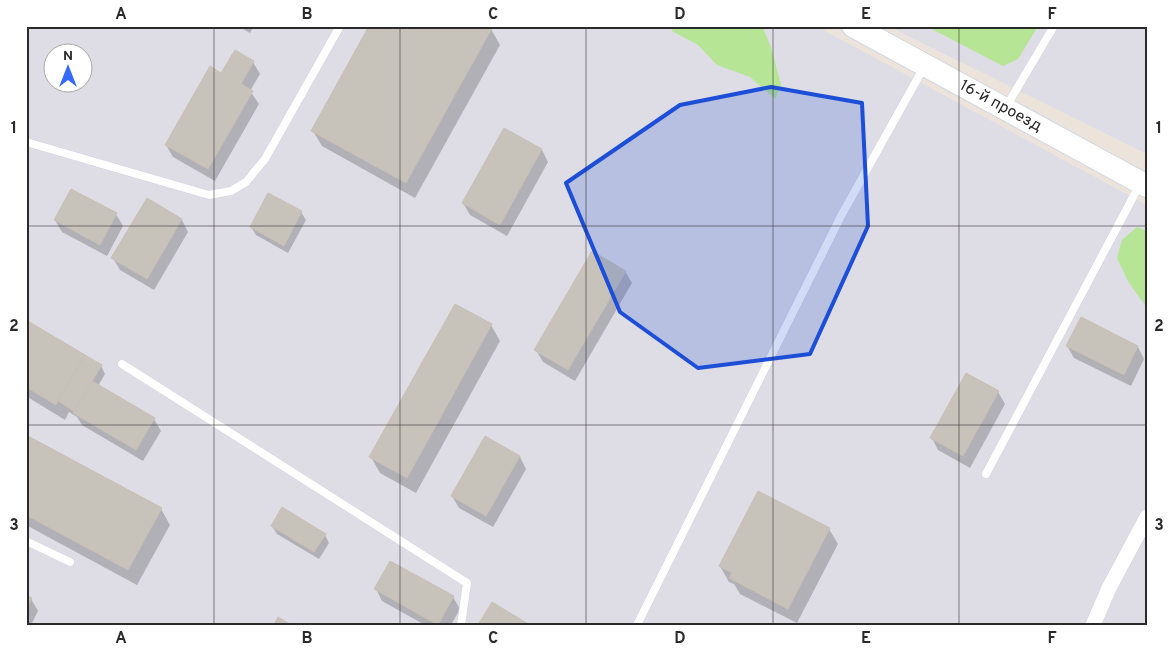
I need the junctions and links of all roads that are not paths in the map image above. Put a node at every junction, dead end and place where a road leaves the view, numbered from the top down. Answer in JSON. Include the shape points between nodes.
{"nodes":[{"id":1,"x":340,"y":26,"type":"edge"},
{"id":2,"x":853,"y":26,"type":"edge"},
{"id":3,"x":1054,"y":26,"type":"edge"},
{"id":4,"x":924,"y":65,"type":"junction"},
{"id":5,"x":1005,"y":109,"type":"junction"},
{"id":6,"x":26,"y":142,"type":"edge"},
{"id":7,"x":1144,"y":184,"type":"edge"},
{"id":8,"x":122,"y":364,"type":"dead end"},
{"id":9,"x":986,"y":474,"type":"dead end"},
{"id":10,"x":1147,"y":517,"type":"edge"},
{"id":11,"x":26,"y":541,"type":"edge"},
{"id":12,"x":70,"y":562,"type":"dead end"},
{"id":13,"x":461,"y":625,"type":"edge"},
{"id":14,"x":638,"y":625,"type":"edge"},
{"id":15,"x":1093,"y":625,"type":"edge"}],
"edges":[{"from":1,"to":6,"type":"lane","via":[[265,159],[246,182],[231,191],[209,195]]},
{"from":2,"to":4,"type":"street","name":"16-й проезд"},
{"from":3,"to":5,"type":"lane"},
{"from":4,"to":5,"type":"street","name":"16-й проезд"},
{"from":4,"to":14,"type":"lane","via":[[841,216]]},
{"from":5,"to":7,"type":"street","name":"16-й проезд"},
{"from":7,"to":9,"type":"lane"},
{"from":8,"to":13,"type":"lane","via":[[467,582]]},
{"from":10,"to":15,"type":"street"},
{"from":11,"to":12,"type":"lane"}]}
